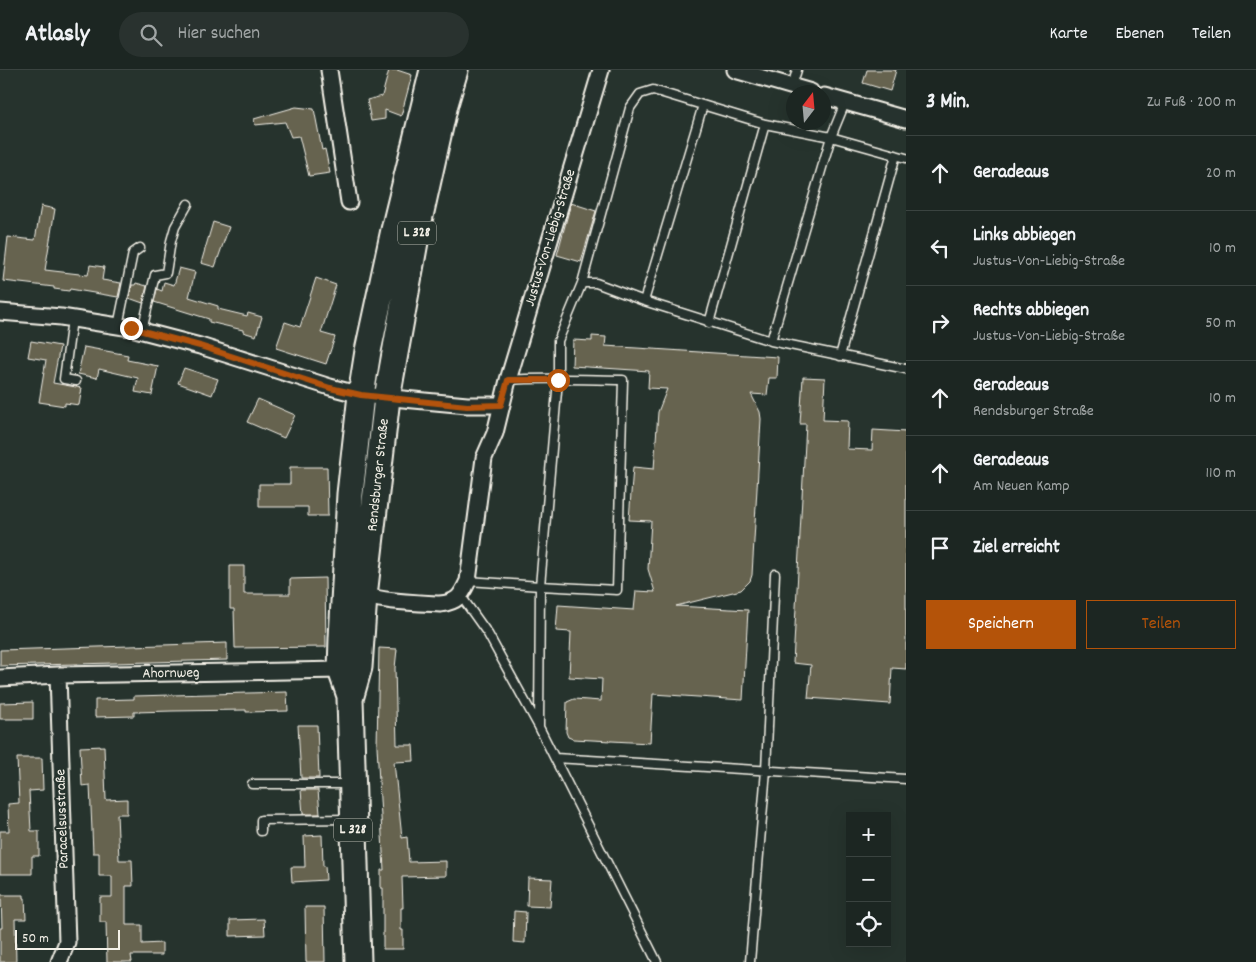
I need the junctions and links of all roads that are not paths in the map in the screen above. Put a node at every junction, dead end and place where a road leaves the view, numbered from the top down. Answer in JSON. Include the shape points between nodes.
{"nodes":[{"id":1,"x":329,"y":70,"type":"edge"},
{"id":2,"x":433,"y":70,"type":"edge"},
{"id":3,"x":455,"y":70,"type":"edge"},
{"id":4,"x":601,"y":70,"type":"edge"},
{"id":5,"x":735,"y":70,"type":"edge"},
{"id":6,"x":797,"y":70,"type":"edge"},
{"id":7,"x":788,"y":85,"type":"edge"},
{"id":8,"x":792,"y":85,"type":"edge"},
{"id":9,"x":831,"y":98,"type":"edge"},
{"id":10,"x":845,"y":103,"type":"junction"},
{"id":11,"x":703,"y":105,"type":"junction"},
{"id":12,"x":906,"y":119,"type":"edge"},
{"id":13,"x":765,"y":124,"type":"junction"},
{"id":14,"x":831,"y":137,"type":"junction"},
{"id":15,"x":896,"y":155,"type":"junction"},
{"id":16,"x":906,"y":158,"type":"edge"},
{"id":17,"x":349,"y":202,"type":"dead end"},
{"id":18,"x":188,"y":204,"type":"dead end"},
{"id":19,"x":140,"y":248,"type":"dead end"},
{"id":20,"x":582,"y":283,"type":"junction"},
{"id":21,"x":644,"y":302,"type":"junction"},
{"id":22,"x":0,"y":312,"type":"edge"},
{"id":23,"x":72,"y":319,"type":"junction"},
{"id":24,"x":709,"y":322,"type":"junction"},
{"id":25,"x":118,"y":326,"type":"junction"},
{"id":26,"x":142,"y":331,"type":"junction"},
{"id":27,"x":772,"y":341,"type":"junction"},
{"id":28,"x":840,"y":356,"type":"junction"},
{"id":29,"x":906,"y":368,"type":"edge"},
{"id":30,"x":508,"y":380,"type":"junction"},
{"id":31,"x":558,"y":380,"type":"junction"},
{"id":32,"x":76,"y":381,"type":"dead end"},
{"id":33,"x":361,"y":395,"type":"junction"},
{"id":34,"x":387,"y":398,"type":"junction"},
{"id":35,"x":501,"y":405,"type":"junction"},
{"id":36,"x":346,"y":562,"type":"junction"},
{"id":37,"x":775,"y":574,"type":"dead end"},
{"id":38,"x":468,"y":581,"type":"junction"},
{"id":39,"x":540,"y":586,"type":"junction"},
{"id":40,"x":364,"y":596,"type":"junction"},
{"id":41,"x":461,"y":596,"type":"junction"},
{"id":42,"x":342,"y":620,"type":"junction"},
{"id":43,"x":342,"y":670,"type":"junction"},
{"id":44,"x":58,"y":675,"type":"junction"},
{"id":45,"x":0,"y":678,"type":"edge"},
{"id":46,"x":350,"y":699,"type":"junction"},
{"id":47,"x":540,"y":727,"type":"junction"},
{"id":48,"x":555,"y":758,"type":"junction"},
{"id":49,"x":766,"y":770,"type":"junction"},
{"id":50,"x":906,"y":779,"type":"edge"},
{"id":51,"x":252,"y":784,"type":"dead end"},
{"id":52,"x":352,"y":784,"type":"junction"},
{"id":53,"x":353,"y":819,"type":"junction"},
{"id":54,"x":261,"y":832,"type":"dead end"},
{"id":55,"x":59,"y":962,"type":"edge"},
{"id":56,"x":358,"y":962,"type":"edge"},
{"id":57,"x":657,"y":962,"type":"edge"},
{"id":58,"x":750,"y":962,"type":"edge"}],
"edges":[{"from":1,"to":17,"type":"street"},
{"from":2,"to":33,"type":"main road","number":"L 328","via":[[394,230]]},
{"from":3,"to":34,"type":"main road","number":"L 328","via":[[418,225]]},
{"from":4,"to":30,"type":"street","name":"Justus-Von-Liebig-Straße"},
{"from":5,"to":7,"type":"street"},
{"from":6,"to":8,"type":"lane"},
{"from":9,"to":10,"type":"street"},
{"from":10,"to":12,"type":"street"},
{"from":10,"to":14,"type":"lane"},
{"from":11,"to":13,"type":"lane"},
{"from":11,"to":20,"type":"lane","via":[[653,90],[640,94],[630,108]]},
{"from":11,"to":21,"type":"lane"},
{"from":13,"to":14,"type":"lane"},
{"from":13,"to":24,"type":"lane"},
{"from":14,"to":15,"type":"lane"},
{"from":14,"to":27,"type":"lane"},
{"from":15,"to":16,"type":"lane"},
{"from":15,"to":28,"type":"lane"},
{"from":18,"to":26,"type":"lane","via":[[170,241],[166,273],[155,275]]},
{"from":19,"to":25,"type":"lane","via":[[133,253]]},
{"from":20,"to":21,"type":"lane","via":[[596,283]]},
{"from":20,"to":31,"type":"lane","via":[[558,341]]},
{"from":21,"to":24,"type":"lane"},
{"from":22,"to":23,"type":"street"},
{"from":23,"to":25,"type":"street"},
{"from":23,"to":32,"type":"lane","via":[[64,379]]},
{"from":24,"to":27,"type":"lane"},
{"from":25,"to":26,"type":"street"},
{"from":26,"to":33,"type":"street"},
{"from":27,"to":28,"type":"lane"},
{"from":28,"to":29,"type":"lane"},
{"from":30,"to":31,"type":"lane"},
{"from":30,"to":35,"type":"street","name":"Justus-Von-Liebig-Straße"},
{"from":31,"to":39,"type":"lane"},
{"from":31,"to":39,"type":"lane","via":[[623,380],[617,590]]},
{"from":33,"to":34,"type":"street","name":"Rendsburger Straße"},
{"from":33,"to":36,"type":"main road","name":"Rendsburger Straße","number":"L 328"},
{"from":34,"to":35,"type":"street","via":[[467,406]]},
{"from":34,"to":40,"type":"main road","name":"Rendsburger Straße","number":"L 328"},
{"from":35,"to":38,"type":"street","name":"Justus-Von-Liebig-Straße","via":[[495,433],[484,458]]},
{"from":36,"to":40,"type":"street","name":"Rendsburger Straße","via":[[356,590]]},
{"from":36,"to":42,"type":"main road","name":"Rendsburger Straße","number":"L 328"},
{"from":37,"to":49,"type":"lane"},
{"from":38,"to":39,"type":"lane"},
{"from":38,"to":41,"type":"street","name":"Justus-Von-Liebig-Straße"},
{"from":39,"to":47,"type":"lane"},
{"from":40,"to":41,"type":"street","via":[[440,604]]},
{"from":40,"to":42,"type":"street","via":[[352,605]]},
{"from":40,"to":46,"type":"main road","name":"Rendsburger Straße","number":"L 328","via":[[359,667]]},
{"from":41,"to":47,"type":"lane","via":[[488,634]]},
{"from":42,"to":43,"type":"main road","name":"Rendsburger Straße","number":"L 328"},
{"from":43,"to":44,"type":"street","name":"Ahornweg"},
{"from":43,"to":46,"type":"main road","name":"Rendsburger Straße","number":"L 328"},
{"from":44,"to":45,"type":"street","name":"Ahornweg"},
{"from":44,"to":55,"type":"street","name":"Paracelsusstraße","via":[[66,942]]},
{"from":46,"to":52,"type":"main road","name":"Rendsburger Straße","number":"L 328"},
{"from":47,"to":48,"type":"lane"},
{"from":48,"to":49,"type":"lane"},
{"from":48,"to":57,"type":"lane"},
{"from":49,"to":50,"type":"lane"},
{"from":49,"to":58,"type":"lane"},
{"from":51,"to":52,"type":"lane"},
{"from":52,"to":53,"type":"main road","name":"Rendsburger Straße","number":"L 328"},
{"from":53,"to":54,"type":"lane","via":[[261,820]]},
{"from":53,"to":56,"type":"main road","name":"Rendsburger Straße","number":"L 328"}]}
